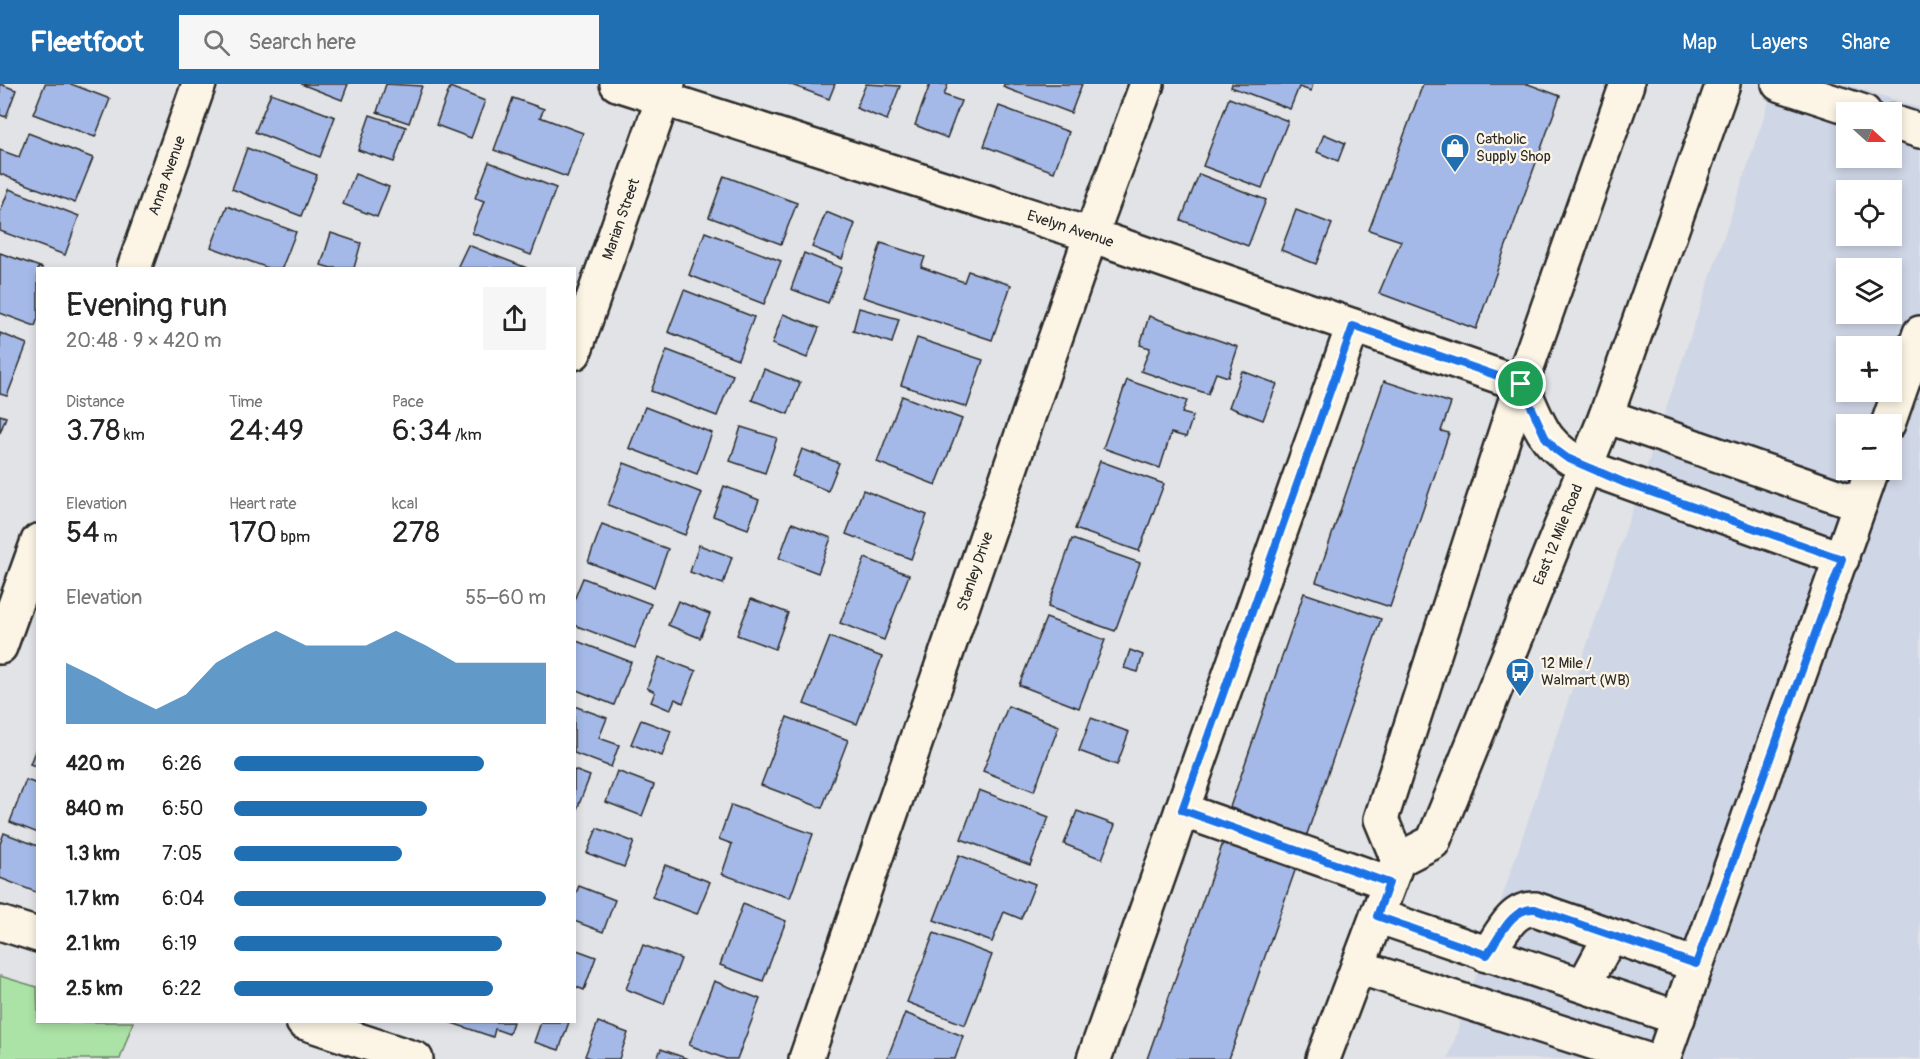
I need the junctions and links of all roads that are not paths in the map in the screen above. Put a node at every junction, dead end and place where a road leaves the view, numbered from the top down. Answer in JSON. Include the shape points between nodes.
{"nodes":[{"id":1,"x":199,"y":84,"type":"edge"},
{"id":2,"x":617,"y":84,"type":"edge"},
{"id":3,"x":1146,"y":84,"type":"edge"},
{"id":4,"x":1627,"y":84,"type":"edge"},
{"id":5,"x":1723,"y":84,"type":"edge"},
{"id":6,"x":1779,"y":84,"type":"edge"},
{"id":7,"x":666,"y":91,"type":"edge"},
{"id":8,"x":1836,"y":103,"type":"edge"},
{"id":9,"x":1902,"y":125,"type":"edge"},
{"id":10,"x":1920,"y":131,"type":"edge"},
{"id":11,"x":1091,"y":236,"type":"junction"},
{"id":12,"x":134,"y":267,"type":"edge"},
{"id":13,"x":1353,"y":326,"type":"junction"},
{"id":14,"x":1920,"y":333,"type":"edge"},
{"id":15,"x":576,"y":347,"type":"edge"},
{"id":16,"x":1521,"y":384,"type":"junction"},
{"id":17,"x":1892,"y":414,"type":"edge"},
{"id":18,"x":1606,"y":416,"type":"junction"},
{"id":19,"x":1586,"y":467,"type":"junction"},
{"id":20,"x":1868,"y":480,"type":"edge"},
{"id":21,"x":1860,"y":504,"type":"junction"},
{"id":22,"x":36,"y":547,"type":"edge"},
{"id":23,"x":1842,"y":559,"type":"junction"},
{"id":24,"x":0,"y":647,"type":"edge"},
{"id":25,"x":1182,"y":810,"type":"junction"},
{"id":26,"x":1394,"y":872,"type":"junction"},
{"id":27,"x":1377,"y":916,"type":"junction"},
{"id":28,"x":0,"y":923,"type":"edge"},
{"id":29,"x":36,"y":934,"type":"edge"},
{"id":30,"x":1610,"y":937,"type":"junction"},
{"id":31,"x":1487,"y":955,"type":"junction"},
{"id":32,"x":1696,"y":964,"type":"junction"},
{"id":33,"x":1358,"y":967,"type":"junction"},
{"id":34,"x":1584,"y":985,"type":"junction"},
{"id":35,"x":1678,"y":1018,"type":"junction"},
{"id":36,"x":310,"y":1023,"type":"edge"},
{"id":37,"x":340,"y":1027,"type":"edge"},
{"id":38,"x":416,"y":1059,"type":"edge"},
{"id":39,"x":806,"y":1059,"type":"edge"},
{"id":40,"x":1094,"y":1059,"type":"edge"},
{"id":41,"x":1323,"y":1059,"type":"edge"},
{"id":42,"x":1644,"y":1059,"type":"edge"},
{"id":43,"x":1663,"y":1059,"type":"edge"}],
"edges":[{"from":1,"to":12,"type":"street","name":"Anna Avenue"},
{"from":2,"to":7,"type":"street","name":"Evelyn Avenue"},
{"from":3,"to":11,"type":"street","name":"Stanley Drive"},
{"from":4,"to":16,"type":"street"},
{"from":5,"to":18,"type":"street","name":"East 12 Mile Road"},
{"from":6,"to":8,"type":"street"},
{"from":7,"to":11,"type":"street","name":"Evelyn Avenue"},
{"from":7,"to":15,"type":"street","name":"Marian Street"},
{"from":9,"to":10,"type":"street"},
{"from":11,"to":13,"type":"street","name":"Evelyn Avenue"},
{"from":11,"to":39,"type":"street","name":"Stanley Drive"},
{"from":13,"to":16,"type":"street","name":"Evelyn Avenue"},
{"from":13,"to":25,"type":"street"},
{"from":14,"to":17,"type":"street"},
{"from":16,"to":19,"type":"street","via":[[1545,437],[1556,450]]},
{"from":16,"to":26,"type":"street","via":[[1381,819]]},
{"from":18,"to":19,"type":"street","name":"East 12 Mile Road"},
{"from":18,"to":21,"type":"street"},
{"from":19,"to":23,"type":"street"},
{"from":19,"to":26,"type":"street","name":"East 12 Mile Road","via":[[1433,842]]},
{"from":20,"to":21,"type":"street"},
{"from":21,"to":23,"type":"street"},
{"from":22,"to":24,"type":"street"},
{"from":23,"to":32,"type":"street"},
{"from":25,"to":26,"type":"street"},
{"from":25,"to":40,"type":"street"},
{"from":26,"to":27,"type":"street"},
{"from":27,"to":31,"type":"street"},
{"from":27,"to":33,"type":"street"},
{"from":28,"to":29,"type":"street"},
{"from":30,"to":31,"type":"street","via":[[1535,909],[1525,909],[1515,914]]},
{"from":30,"to":32,"type":"street"},
{"from":30,"to":34,"type":"street"},
{"from":31,"to":34,"type":"street"},
{"from":32,"to":35,"type":"street"},
{"from":33,"to":41,"type":"street"},
{"from":33,"to":42,"type":"street"},
{"from":34,"to":35,"type":"street"},
{"from":35,"to":43,"type":"street"},
{"from":36,"to":37,"type":"street"},
{"from":37,"to":38,"type":"street"}]}
